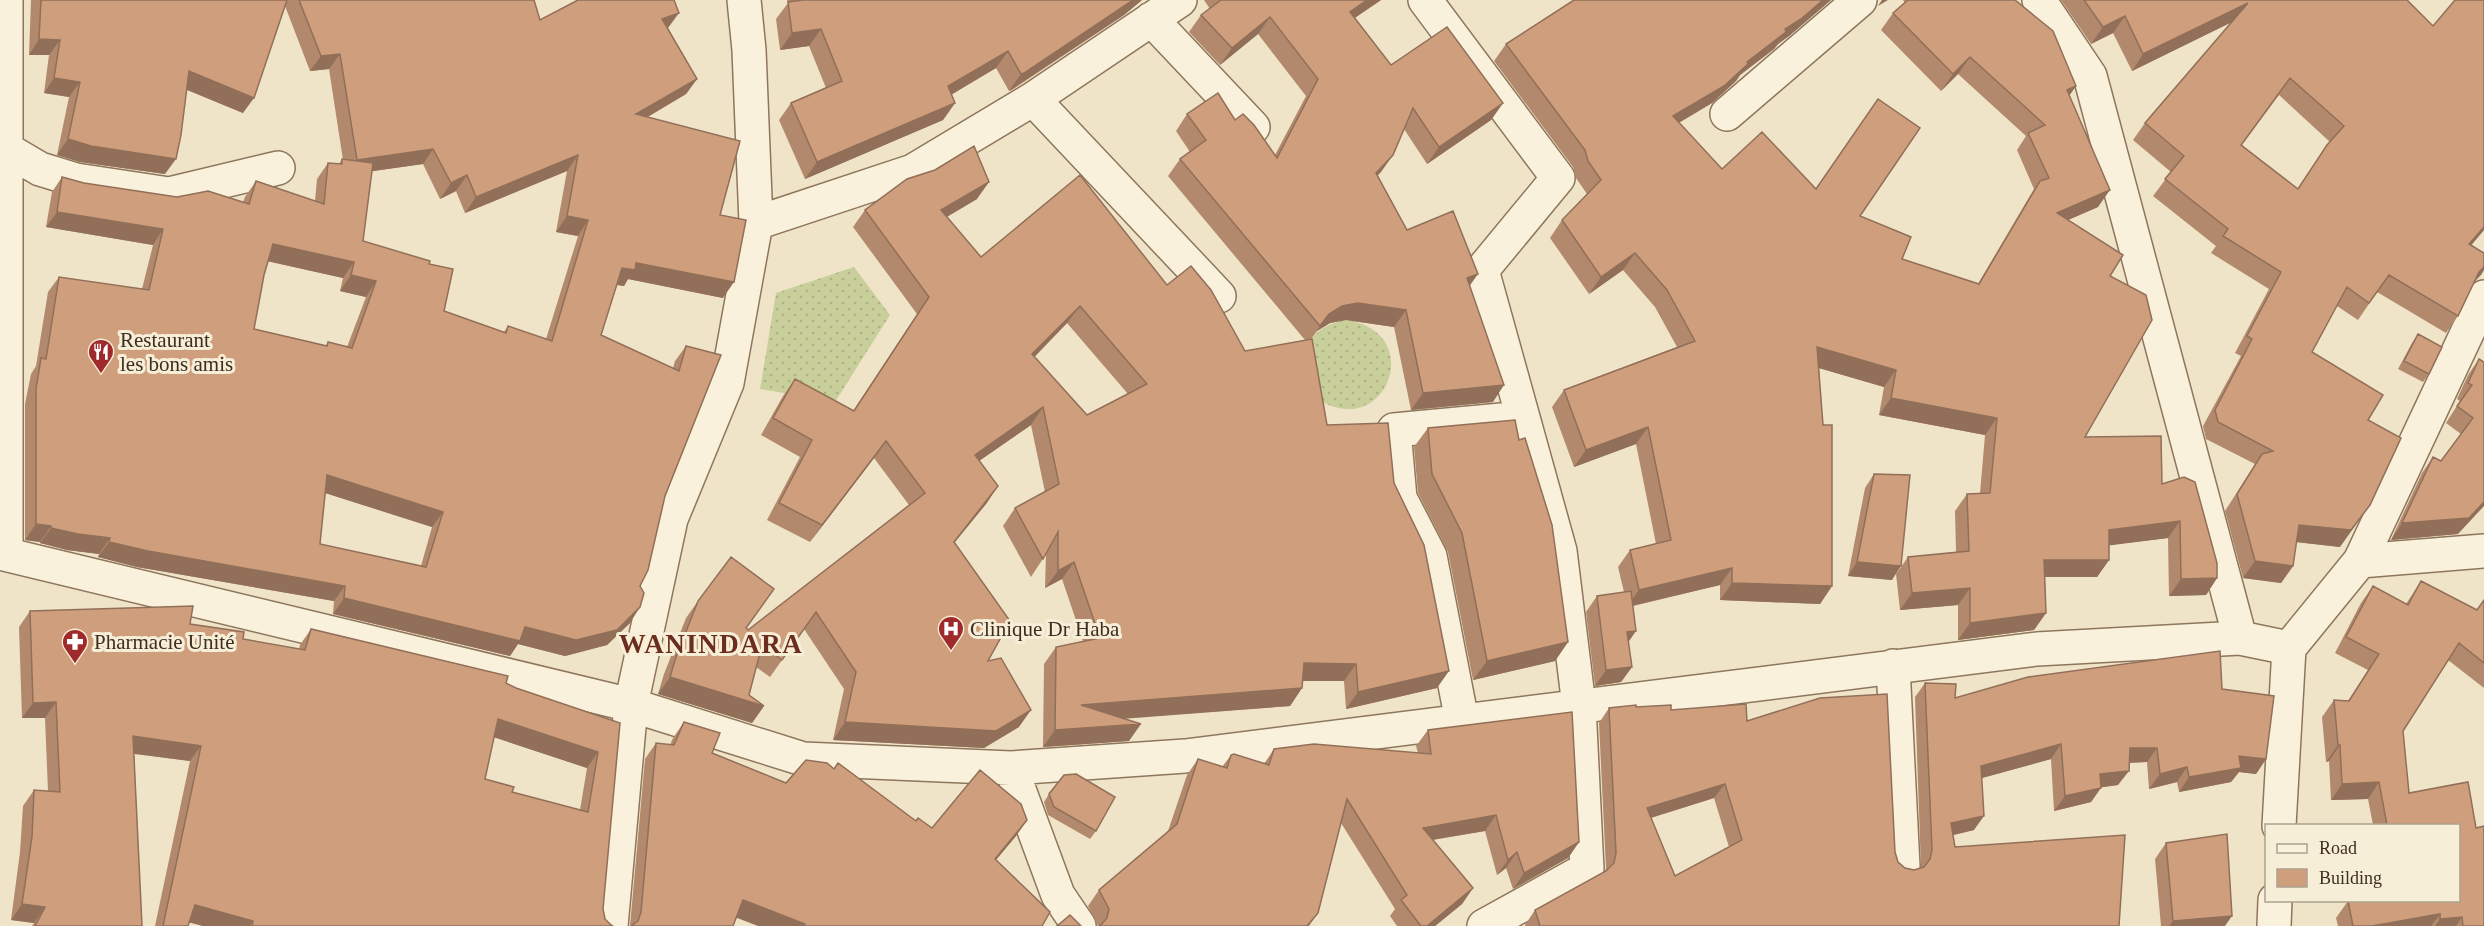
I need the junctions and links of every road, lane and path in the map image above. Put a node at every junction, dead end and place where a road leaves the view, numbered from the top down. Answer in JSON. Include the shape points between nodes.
{"nodes":[{"id":1,"x":6,"y":0,"type":"edge"},
{"id":2,"x":744,"y":0,"type":"edge"},
{"id":3,"x":1180,"y":0,"type":"edge"},
{"id":4,"x":1425,"y":0,"type":"edge"},
{"id":5,"x":1860,"y":0,"type":"edge"},
{"id":6,"x":2039,"y":0,"type":"edge"},
{"id":7,"x":1151,"y":19,"type":"junction"},
{"id":8,"x":1033,"y":99,"type":"junction"},
{"id":9,"x":1727,"y":114,"type":"dead end"},
{"id":10,"x":1254,"y":127,"type":"edge"},
{"id":11,"x":6,"y":149,"type":"junction"},
{"id":12,"x":278,"y":168,"type":"dead end"},
{"id":13,"x":756,"y":223,"type":"junction"},
{"id":14,"x":1219,"y":296,"type":"dead end"},
{"id":15,"x":2484,"y":297,"type":"edge"},
{"id":16,"x":1523,"y":418,"type":"junction"},
{"id":17,"x":2484,"y":551,"type":"edge"},
{"id":18,"x":3,"y":553,"type":"edge"},
{"id":19,"x":2360,"y":561,"type":"junction"},
{"id":20,"x":2240,"y":638,"type":"junction"},
{"id":21,"x":2289,"y":648,"type":"junction"},
{"id":22,"x":1893,"y":666,"type":"junction"},
{"id":23,"x":631,"y":705,"type":"junction"},
{"id":24,"x":1579,"y":706,"type":"junction"},
{"id":25,"x":1462,"y":721,"type":"junction"},
{"id":26,"x":1011,"y":768,"type":"junction"},
{"id":27,"x":2279,"y":824,"type":"edge"},
{"id":28,"x":1903,"y":866,"type":"edge"},
{"id":29,"x":2276,"y":902,"type":"edge"},
{"id":30,"x":611,"y":926,"type":"edge"},
{"id":31,"x":1079,"y":926,"type":"edge"},
{"id":32,"x":1484,"y":926,"type":"edge"},
{"id":33,"x":2274,"y":926,"type":"edge"}],
"edges":[{"from":1,"to":11,"type":"street"},
{"from":2,"to":13,"type":"street"},
{"from":3,"to":7,"type":"street"},
{"from":4,"to":16,"type":"street","via":[[1558,178],[1482,270]]},
{"from":5,"to":9,"type":"street"},
{"from":6,"to":20,"type":"street","via":[[2090,76]]},
{"from":7,"to":8,"type":"street"},
{"from":7,"to":10,"type":"street"},
{"from":8,"to":13,"type":"street","via":[[913,171]]},
{"from":8,"to":14,"type":"street"},
{"from":11,"to":12,"type":"street","via":[[40,168],[76,180],[169,194]]},
{"from":11,"to":18,"type":"street"},
{"from":13,"to":23,"type":"street","via":[[727,383],[671,519]]},
{"from":15,"to":19,"type":"street"},
{"from":16,"to":24,"type":"street","via":[[1560,551]]},
{"from":16,"to":25,"type":"street","via":[[1394,430],[1400,498],[1430,556]]},
{"from":17,"to":19,"type":"street"},
{"from":18,"to":23,"type":"street"},
{"from":19,"to":21,"type":"street"},
{"from":20,"to":21,"type":"street"},
{"from":20,"to":22,"type":"street","via":[[2037,648]]},
{"from":21,"to":27,"type":"street"},
{"from":22,"to":24,"type":"street"},
{"from":22,"to":28,"type":"street"},
{"from":23,"to":26,"type":"street","via":[[803,759]]},
{"from":23,"to":30,"type":"street"},
{"from":24,"to":25,"type":"street"},
{"from":24,"to":32,"type":"street","via":[[1587,869]]},
{"from":25,"to":26,"type":"street","via":[[1185,756]]},
{"from":26,"to":31,"type":"street","via":[[1058,895]]},
{"from":29,"to":33,"type":"street"}]}
